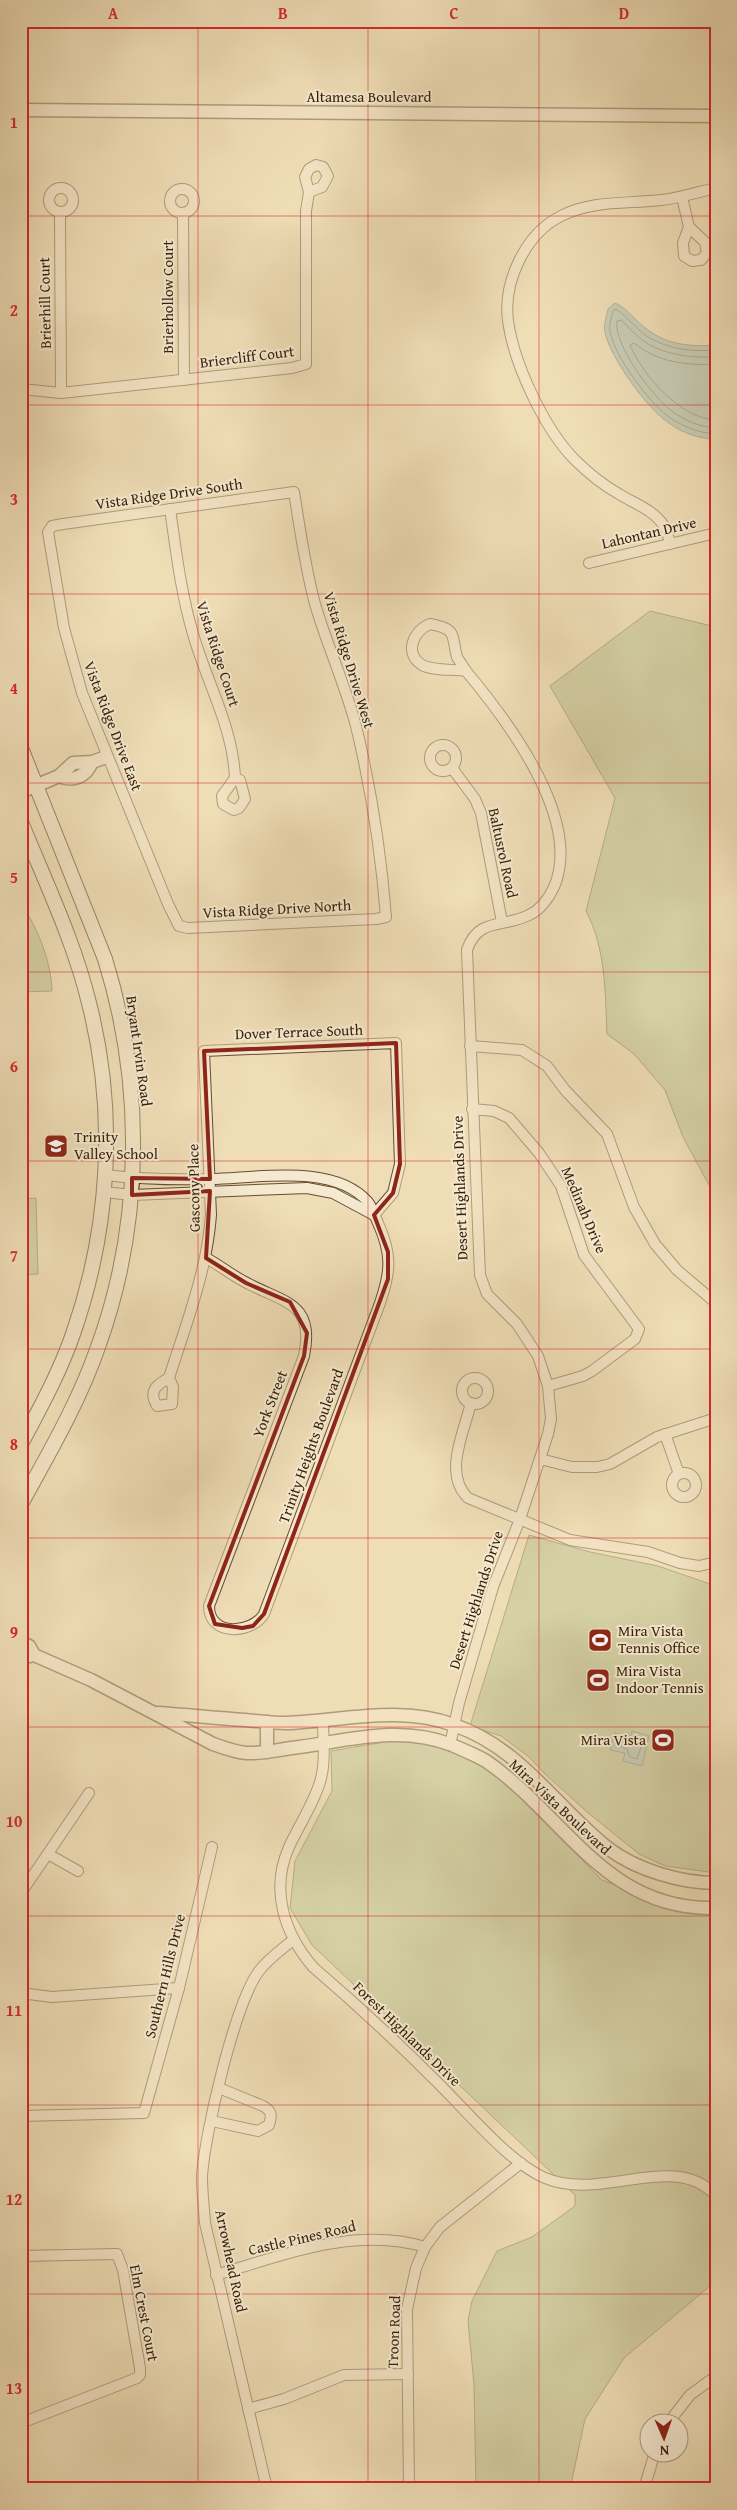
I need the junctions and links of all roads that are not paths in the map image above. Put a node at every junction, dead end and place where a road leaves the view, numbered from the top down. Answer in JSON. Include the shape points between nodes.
{"nodes":[{"id":1,"x":21,"y":110,"type":"edge"},
{"id":2,"x":716,"y":116,"type":"edge"},
{"id":3,"x":716,"y":188,"type":"edge"},
{"id":4,"x":309,"y":192,"type":"dead end"},
{"id":5,"x":682,"y":197,"type":"junction"},
{"id":6,"x":60,"y":212,"type":"dead end"},
{"id":7,"x":183,"y":213,"type":"dead end"},
{"id":8,"x":690,"y":227,"type":"dead end"},
{"id":9,"x":184,"y":380,"type":"junction"},
{"id":10,"x":21,"y":389,"type":"edge"},
{"id":11,"x":61,"y":393,"type":"junction"},
{"id":12,"x":294,"y":492,"type":"joint"},
{"id":13,"x":170,"y":509,"type":"junction"},
{"id":14,"x":49,"y":529,"type":"joint"},
{"id":15,"x":716,"y":533,"type":"edge"},
{"id":16,"x":670,"y":544,"type":"junction"},
{"id":17,"x":589,"y":563,"type":"dead end"},
{"id":18,"x":466,"y":671,"type":"junction"},
{"id":19,"x":21,"y":748,"type":"edge"},
{"id":20,"x":106,"y":757,"type":"junction"},
{"id":21,"x":452,"y":768,"type":"dead end"},
{"id":22,"x":235,"y":778,"type":"dead end"},
{"id":23,"x":36,"y":785,"type":"junction"},
{"id":24,"x":21,"y":792,"type":"edge"},
{"id":25,"x":21,"y":822,"type":"edge"},
{"id":26,"x":376,"y":919,"type":"joint"},
{"id":27,"x":502,"y":922,"type":"junction"},
{"id":28,"x":179,"y":926,"type":"joint"},
{"id":29,"x":470,"y":1046,"type":"junction"},
{"id":30,"x":204,"y":1051,"type":"joint"},
{"id":31,"x":472,"y":1109,"type":"junction"},
{"id":32,"x":105,"y":1176,"type":"junction"},
{"id":33,"x":132,"y":1178,"type":"junction"},
{"id":34,"x":210,"y":1179,"type":"junction"},
{"id":35,"x":104,"y":1192,"type":"junction"},
{"id":36,"x":210,"y":1192,"type":"junction"},
{"id":37,"x":132,"y":1195,"type":"junction"},
{"id":38,"x":374,"y":1215,"type":"junction"},
{"id":39,"x":206,"y":1258,"type":"junction"},
{"id":40,"x":716,"y":1303,"type":"edge"},
{"id":41,"x":169,"y":1378,"type":"dead end"},
{"id":42,"x":548,"y":1386,"type":"junction"},
{"id":43,"x":471,"y":1403,"type":"dead end"},
{"id":44,"x":716,"y":1418,"type":"edge"},
{"id":45,"x":664,"y":1434,"type":"junction"},
{"id":46,"x":21,"y":1444,"type":"edge"},
{"id":47,"x":540,"y":1459,"type":"junction"},
{"id":48,"x":678,"y":1474,"type":"dead end"},
{"id":49,"x":21,"y":1504,"type":"edge"},
{"id":50,"x":520,"y":1519,"type":"junction"},
{"id":51,"x":716,"y":1562,"type":"edge"},
{"id":52,"x":209,"y":1606,"type":"joint"},
{"id":53,"x":21,"y":1642,"type":"edge"},
{"id":54,"x":34,"y":1655,"type":"junction"},
{"id":55,"x":21,"y":1658,"type":"edge"},
{"id":56,"x":150,"y":1712,"type":"junction"},
{"id":57,"x":323,"y":1721,"type":"junction"},
{"id":58,"x":267,"y":1722,"type":"junction"},
{"id":59,"x":455,"y":1725,"type":"junction"},
{"id":60,"x":323,"y":1744,"type":"junction"},
{"id":61,"x":450,"y":1744,"type":"junction"},
{"id":62,"x":267,"y":1752,"type":"junction"},
{"id":63,"x":89,"y":1793,"type":"dead end"},
{"id":64,"x":212,"y":1847,"type":"dead end"},
{"id":65,"x":48,"y":1854,"type":"junction"},
{"id":66,"x":78,"y":1871,"type":"dead end"},
{"id":67,"x":716,"y":1883,"type":"edge"},
{"id":68,"x":21,"y":1893,"type":"edge"},
{"id":69,"x":716,"y":1908,"type":"edge"},
{"id":70,"x":293,"y":1940,"type":"junction"},
{"id":71,"x":179,"y":1988,"type":"junction"},
{"id":72,"x":21,"y":1994,"type":"edge"},
{"id":73,"x":219,"y":2088,"type":"junction"},
{"id":74,"x":21,"y":2116,"type":"edge"},
{"id":75,"x":212,"y":2121,"type":"junction"},
{"id":76,"x":521,"y":2163,"type":"junction"},
{"id":77,"x":716,"y":2196,"type":"edge"},
{"id":78,"x":425,"y":2246,"type":"junction"},
{"id":79,"x":21,"y":2256,"type":"edge"},
{"id":80,"x":216,"y":2275,"type":"junction"},
{"id":81,"x":408,"y":2374,"type":"junction"},
{"id":82,"x":716,"y":2376,"type":"edge"},
{"id":83,"x":248,"y":2409,"type":"junction"},
{"id":84,"x":677,"y":2412,"type":"edge"},
{"id":85,"x":21,"y":2423,"type":"edge"},
{"id":86,"x":652,"y":2462,"type":"edge"},
{"id":87,"x":267,"y":2489,"type":"edge"},
{"id":88,"x":409,"y":2489,"type":"edge"},
{"id":89,"x":644,"y":2489,"type":"edge"}],
"edges":[{"from":1,"to":2,"type":"street","name":"Altamesa Boulevard"},
{"from":3,"to":5,"type":"street"},
{"from":4,"to":9,"type":"street","name":"Briercliff Court","via":[[306,211],[306,364]]},
{"from":5,"to":8,"type":"street"},
{"from":5,"to":16,"type":"street","via":[[596,204],[560,216],[544,227],[514,272],[508,321],[516,354],[538,408],[553,433],[595,478],[651,512],[665,527]]},
{"from":6,"to":11,"type":"street","name":"Brierhill Court"},
{"from":7,"to":9,"type":"street","name":"Brierhollow Court"},
{"from":9,"to":11,"type":"street","name":"Briercliff Court"},
{"from":10,"to":11,"type":"street","name":"Briercliff Court"},
{"from":12,"to":13,"type":"street","name":"Vista Ridge Drive South"},
{"from":12,"to":26,"type":"street","name":"Vista Ridge Drive West","via":[[315,605],[344,684],[363,762],[386,916]]},
{"from":13,"to":14,"type":"street","name":"Vista Ridge Drive South","via":[[62,524]]},
{"from":13,"to":22,"type":"street","name":"Vista Ridge Court","via":[[185,601],[203,665],[227,728]]},
{"from":14,"to":20,"type":"street","name":"Vista Ridge Drive East","via":[[56,587],[70,656]]},
{"from":15,"to":16,"type":"street","name":"Lahontan Drive"},
{"from":16,"to":17,"type":"street","name":"Lahontan Drive"},
{"from":18,"to":18,"type":"street","name":"Desert Highlands Drive","via":[[421,664],[414,656],[412,644],[420,628],[430,624],[451,632],[456,641],[457,657]]},
{"from":18,"to":27,"type":"street","name":"Desert Highlands Drive","via":[[515,733],[546,793],[556,818],[560,842],[557,879],[546,900],[529,915]]},
{"from":19,"to":23,"type":"main road","name":"Bryant Irvin Road"},
{"from":20,"to":23,"type":"street","via":[[73,763],[59,776]]},
{"from":20,"to":28,"type":"street","name":"Vista Ridge Drive East"},
{"from":21,"to":27,"type":"street","name":"Baltusrol Road","via":[[475,799],[481,813]]},
{"from":23,"to":24,"type":"street"},
{"from":23,"to":33,"type":"main road","name":"Bryant Irvin Road","via":[[105,959],[115,993],[129,1081]]},
{"from":25,"to":32,"type":"main road","via":[[89,1001],[103,1080]]},
{"from":26,"to":28,"type":"street","name":"Vista Ridge Drive North"},
{"from":27,"to":29,"type":"street","name":"Desert Highlands Drive","via":[[478,931],[467,950]]},
{"from":29,"to":31,"type":"street","name":"Desert Highlands Drive"},
{"from":29,"to":40,"type":"street","via":[[522,1050],[547,1066],[607,1134],[634,1207],[655,1244],[677,1270]]},
{"from":30,"to":34,"type":"street","name":"Gascony Place"},
{"from":30,"to":38,"type":"street","name":"Dover Terrace South","via":[[396,1043],[400,1164],[393,1193]]},
{"from":31,"to":42,"type":"street","name":"Desert Highlands Drive","via":[[480,1275],[487,1294],[531,1342]]},
{"from":31,"to":42,"type":"street","name":"Medinah Drive","via":[[494,1111],[509,1118],[539,1153],[561,1186],[584,1255],[639,1329],[635,1340],[592,1371]]},
{"from":32,"to":33,"type":"street","name":"Trinity Heights Boulevard"},
{"from":32,"to":35,"type":"main road"},
{"from":33,"to":34,"type":"street","name":"Trinity Heights Boulevard"},
{"from":33,"to":37,"type":"main road","name":"Bryant Irvin Road"},
{"from":34,"to":36,"type":"street","name":"Gascony Place"},
{"from":34,"to":38,"type":"street","name":"Trinity Heights Boulevard","via":[[316,1177],[347,1186],[369,1203]]},
{"from":35,"to":37,"type":"street"},
{"from":35,"to":46,"type":"main road","via":[[95,1258],[73,1336]]},
{"from":36,"to":37,"type":"street"},
{"from":36,"to":38,"type":"street","via":[[307,1188],[333,1193]]},
{"from":36,"to":39,"type":"street","name":"Gascony Place"},
{"from":37,"to":49,"type":"main road","name":"Bryant Irvin Road","via":[[114,1295],[98,1349],[64,1425]]},
{"from":38,"to":52,"type":"street","name":"Trinity Heights Boulevard","via":[[388,1252],[388,1279],[264,1614],[253,1626],[222,1627],[211,1620]]},
{"from":39,"to":41,"type":"street","name":"Gascony Place"},
{"from":39,"to":52,"type":"street","name":"York Street","via":[[246,1283],[290,1302],[299,1312],[307,1333],[304,1356]]},
{"from":42,"to":47,"type":"street","name":"Desert Highlands Drive","via":[[551,1419]]},
{"from":43,"to":50,"type":"street","via":[[456,1462],[458,1487],[476,1503]]},
{"from":44,"to":45,"type":"street"},
{"from":45,"to":47,"type":"street","via":[[610,1464],[597,1467],[572,1467]]},
{"from":45,"to":48,"type":"street"},
{"from":47,"to":50,"type":"street","name":"Desert Highlands Drive"},
{"from":50,"to":51,"type":"street","via":[[570,1540],[648,1552],[699,1566]]},
{"from":50,"to":59,"type":"street","name":"Desert Highlands Drive","via":[[496,1578]]},
{"from":53,"to":54,"type":"street","name":"Mira Vista Boulevard","via":[[29,1646]]},
{"from":54,"to":55,"type":"street"},
{"from":54,"to":56,"type":"street","name":"Mira Vista Boulevard","via":[[91,1680]]},
{"from":56,"to":58,"type":"street","name":"Mira Vista Boulevard"},
{"from":56,"to":62,"type":"street","name":"Mira Vista Boulevard","via":[[213,1744],[246,1753]]},
{"from":57,"to":58,"type":"street","name":"Mira Vista Boulevard"},
{"from":57,"to":59,"type":"street","name":"Mira Vista Boulevard","via":[[395,1716]]},
{"from":57,"to":60,"type":"street","name":"Forest Highlands Drive"},
{"from":58,"to":62,"type":"street"},
{"from":59,"to":61,"type":"street","name":"Desert Highlands Drive"},
{"from":59,"to":67,"type":"street","name":"Mira Vista Boulevard","via":[[485,1738],[522,1764],[611,1850],[648,1868],[680,1878]]},
{"from":60,"to":61,"type":"street","name":"Mira Vista Boulevard","via":[[370,1735],[400,1734]]},
{"from":60,"to":62,"type":"street","name":"Mira Vista Boulevard"},
{"from":60,"to":70,"type":"street","name":"Forest Highlands Drive","via":[[320,1781],[284,1860],[280,1886],[281,1908]]},
{"from":61,"to":69,"type":"street","name":"Mira Vista Boulevard","via":[[485,1761],[515,1784],[611,1876],[668,1902]]},
{"from":63,"to":65,"type":"street"},
{"from":64,"to":71,"type":"street","name":"Southern Hills Drive"},
{"from":65,"to":66,"type":"street"},
{"from":65,"to":68,"type":"street"},
{"from":70,"to":73,"type":"street","name":"Arrowhead Road","via":[[258,1972],[245,1996]]},
{"from":70,"to":76,"type":"street","name":"Forest Highlands Drive","via":[[313,1967]]},
{"from":71,"to":72,"type":"street","via":[[52,1997]]},
{"from":71,"to":74,"type":"street","name":"Southern Hills Drive","via":[[144,2113]]},
{"from":73,"to":75,"type":"street","name":"Arrowhead Road"},
{"from":73,"to":75,"type":"street","via":[[263,2106],[272,2116],[269,2125],[258,2131]]},
{"from":75,"to":80,"type":"street","name":"Arrowhead Road","via":[[202,2178],[205,2223]]},
{"from":76,"to":77,"type":"street","name":"Forest Highlands Drive","via":[[554,2182],[574,2184],[599,2186],[658,2176],[686,2177],[699,2182]]},
{"from":76,"to":78,"type":"street","name":"Troon Road","via":[[440,2227]]},
{"from":78,"to":80,"type":"street","name":"Castle Pines Road","via":[[405,2241],[360,2239]]},
{"from":78,"to":81,"type":"street","name":"Troon Road","via":[[408,2301]]},
{"from":79,"to":85,"type":"street","name":"Elm Crest Court","via":[[117,2254],[123,2270],[140,2368],[137,2378]]},
{"from":80,"to":83,"type":"street","name":"Arrowhead Road"},
{"from":81,"to":83,"type":"street","via":[[344,2375],[284,2399]]},
{"from":81,"to":88,"type":"street","name":"Troon Road"},
{"from":82,"to":84,"type":"street","via":[[690,2395]]},
{"from":83,"to":87,"type":"street","name":"Arrowhead Road"},
{"from":86,"to":89,"type":"street"}]}
